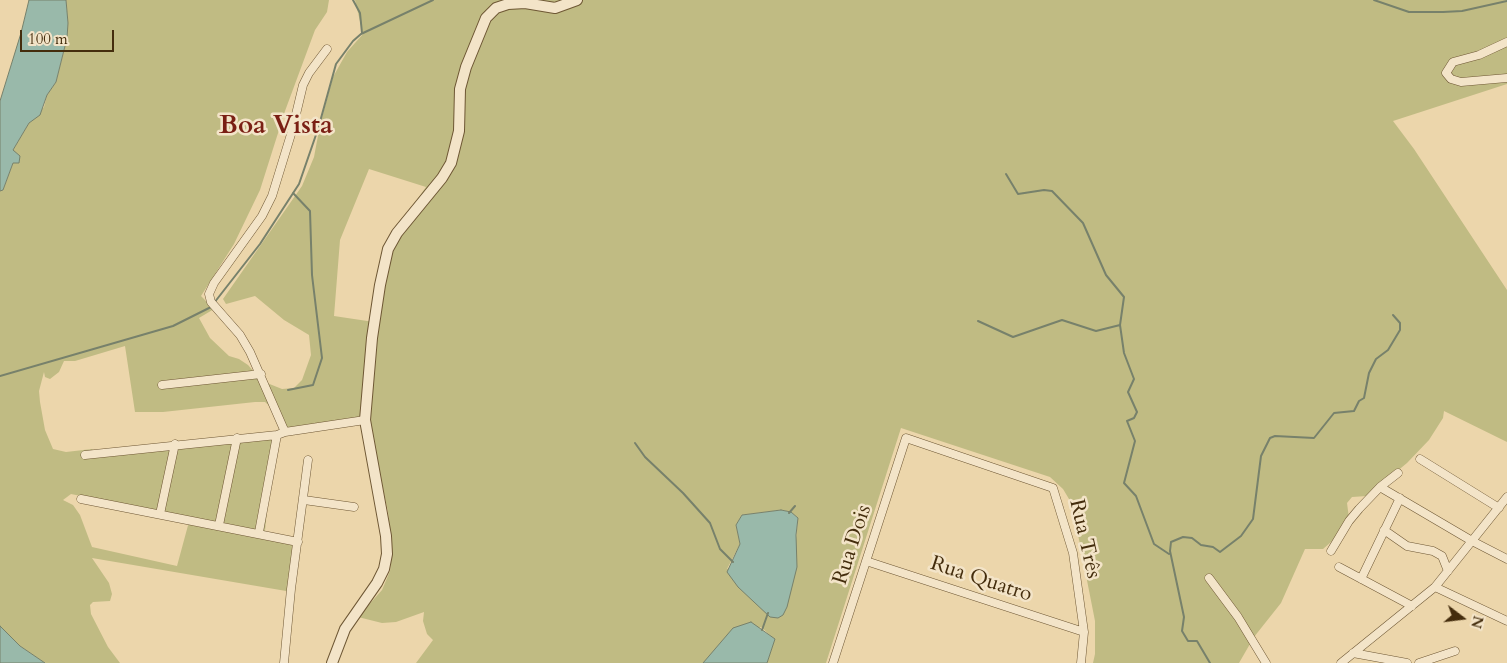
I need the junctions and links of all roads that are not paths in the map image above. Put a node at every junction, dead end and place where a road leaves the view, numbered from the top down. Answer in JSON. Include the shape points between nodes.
{"nodes":[{"id":1,"x":577,"y":0,"type":"edge"},
{"id":2,"x":1507,"y":42,"type":"edge"},
{"id":3,"x":327,"y":48,"type":"dead end"},
{"id":4,"x":1507,"y":78,"type":"edge"},
{"id":5,"x":261,"y":374,"type":"junction"},
{"id":6,"x":162,"y":385,"type":"dead end"},
{"id":7,"x":365,"y":420,"type":"junction"},
{"id":8,"x":285,"y":432,"type":"junction"},
{"id":9,"x":277,"y":435,"type":"junction"},
{"id":10,"x":237,"y":438,"type":"junction"},
{"id":11,"x":906,"y":438,"type":"joint"},
{"id":12,"x":175,"y":444,"type":"junction"},
{"id":13,"x":85,"y":455,"type":"dead end"},
{"id":14,"x":1420,"y":459,"type":"dead end"},
{"id":15,"x":308,"y":460,"type":"dead end"},
{"id":16,"x":1398,"y":473,"type":"dead end"},
{"id":17,"x":1380,"y":487,"type":"junction"},
{"id":18,"x":1400,"y":498,"type":"junction"},
{"id":19,"x":81,"y":499,"type":"dead end"},
{"id":20,"x":304,"y":500,"type":"junction"},
{"id":21,"x":1504,"y":503,"type":"edge"},
{"id":22,"x":354,"y":507,"type":"dead end"},
{"id":23,"x":160,"y":514,"type":"junction"},
{"id":24,"x":219,"y":525,"type":"junction"},
{"id":25,"x":1384,"y":530,"type":"junction"},
{"id":26,"x":259,"y":532,"type":"junction"},
{"id":27,"x":1472,"y":541,"type":"junction"},
{"id":28,"x":298,"y":542,"type":"junction"},
{"id":29,"x":1331,"y":551,"type":"dead end"},
{"id":30,"x":1507,"y":559,"type":"edge"},
{"id":31,"x":866,"y":561,"type":"junction"},
{"id":32,"x":1339,"y":567,"type":"dead end"},
{"id":33,"x":1448,"y":571,"type":"junction"},
{"id":34,"x":1210,"y":578,"type":"dead end"},
{"id":35,"x":1361,"y":579,"type":"junction"},
{"id":36,"x":1434,"y":587,"type":"junction"},
{"id":37,"x":1412,"y":606,"type":"junction"},
{"id":38,"x":1507,"y":621,"type":"edge"},
{"id":39,"x":1084,"y":632,"type":"junction"},
{"id":40,"x":1455,"y":651,"type":"dead end"},
{"id":41,"x":1354,"y":652,"type":"junction"},
{"id":42,"x":284,"y":663,"type":"edge"},
{"id":43,"x":332,"y":663,"type":"edge"},
{"id":44,"x":833,"y":663,"type":"edge"},
{"id":45,"x":1081,"y":663,"type":"edge"},
{"id":46,"x":1266,"y":663,"type":"edge"},
{"id":47,"x":1341,"y":663,"type":"edge"},
{"id":48,"x":1408,"y":663,"type":"edge"},
{"id":49,"x":1419,"y":663,"type":"edge"}],
"edges":[{"from":1,"to":7,"type":"street","via":[[555,8],[508,4],[496,8],[480,28],[460,89],[459,131],[451,163],[388,249],[372,338]]},
{"from":2,"to":4,"type":"street","via":[[1453,62],[1446,73],[1450,79],[1461,82]]},
{"from":3,"to":5,"type":"street","via":[[303,85],[272,196],[209,294],[211,302],[240,335]]},
{"from":5,"to":6,"type":"street"},
{"from":5,"to":8,"type":"street"},
{"from":7,"to":8,"type":"street"},
{"from":7,"to":43,"type":"street","via":[[387,554],[377,584],[346,630]]},
{"from":8,"to":9,"type":"street"},
{"from":9,"to":10,"type":"street"},
{"from":9,"to":26,"type":"street"},
{"from":10,"to":12,"type":"street"},
{"from":10,"to":24,"type":"street"},
{"from":11,"to":31,"type":"street","name":"Rua Dois"},
{"from":11,"to":39,"type":"street","name":"Rua Três","via":[[1053,488],[1073,553]]},
{"from":12,"to":13,"type":"street"},
{"from":12,"to":23,"type":"street"},
{"from":14,"to":21,"type":"street"},
{"from":15,"to":20,"type":"street"},
{"from":16,"to":17,"type":"street"},
{"from":17,"to":18,"type":"street"},
{"from":17,"to":29,"type":"street","via":[[1349,520]]},
{"from":18,"to":25,"type":"street"},
{"from":18,"to":27,"type":"street"},
{"from":19,"to":23,"type":"street"},
{"from":20,"to":22,"type":"street"},
{"from":20,"to":28,"type":"street"},
{"from":21,"to":27,"type":"street"},
{"from":23,"to":24,"type":"street"},
{"from":24,"to":26,"type":"street"},
{"from":25,"to":33,"type":"street","via":[[1407,546],[1442,556]]},
{"from":25,"to":35,"type":"street"},
{"from":26,"to":28,"type":"street"},
{"from":27,"to":30,"type":"street"},
{"from":27,"to":33,"type":"street"},
{"from":28,"to":42,"type":"street"},
{"from":31,"to":39,"type":"street","name":"Rua Quatro"},
{"from":31,"to":44,"type":"street","name":"Rua Dois"},
{"from":32,"to":35,"type":"street"},
{"from":33,"to":36,"type":"street"},
{"from":34,"to":46,"type":"street"},
{"from":35,"to":37,"type":"street"},
{"from":36,"to":37,"type":"street"},
{"from":36,"to":38,"type":"street"},
{"from":37,"to":41,"type":"street"},
{"from":39,"to":45,"type":"street","name":"Rua Três"},
{"from":40,"to":49,"type":"street"},
{"from":41,"to":47,"type":"street"},
{"from":41,"to":48,"type":"street"}]}
